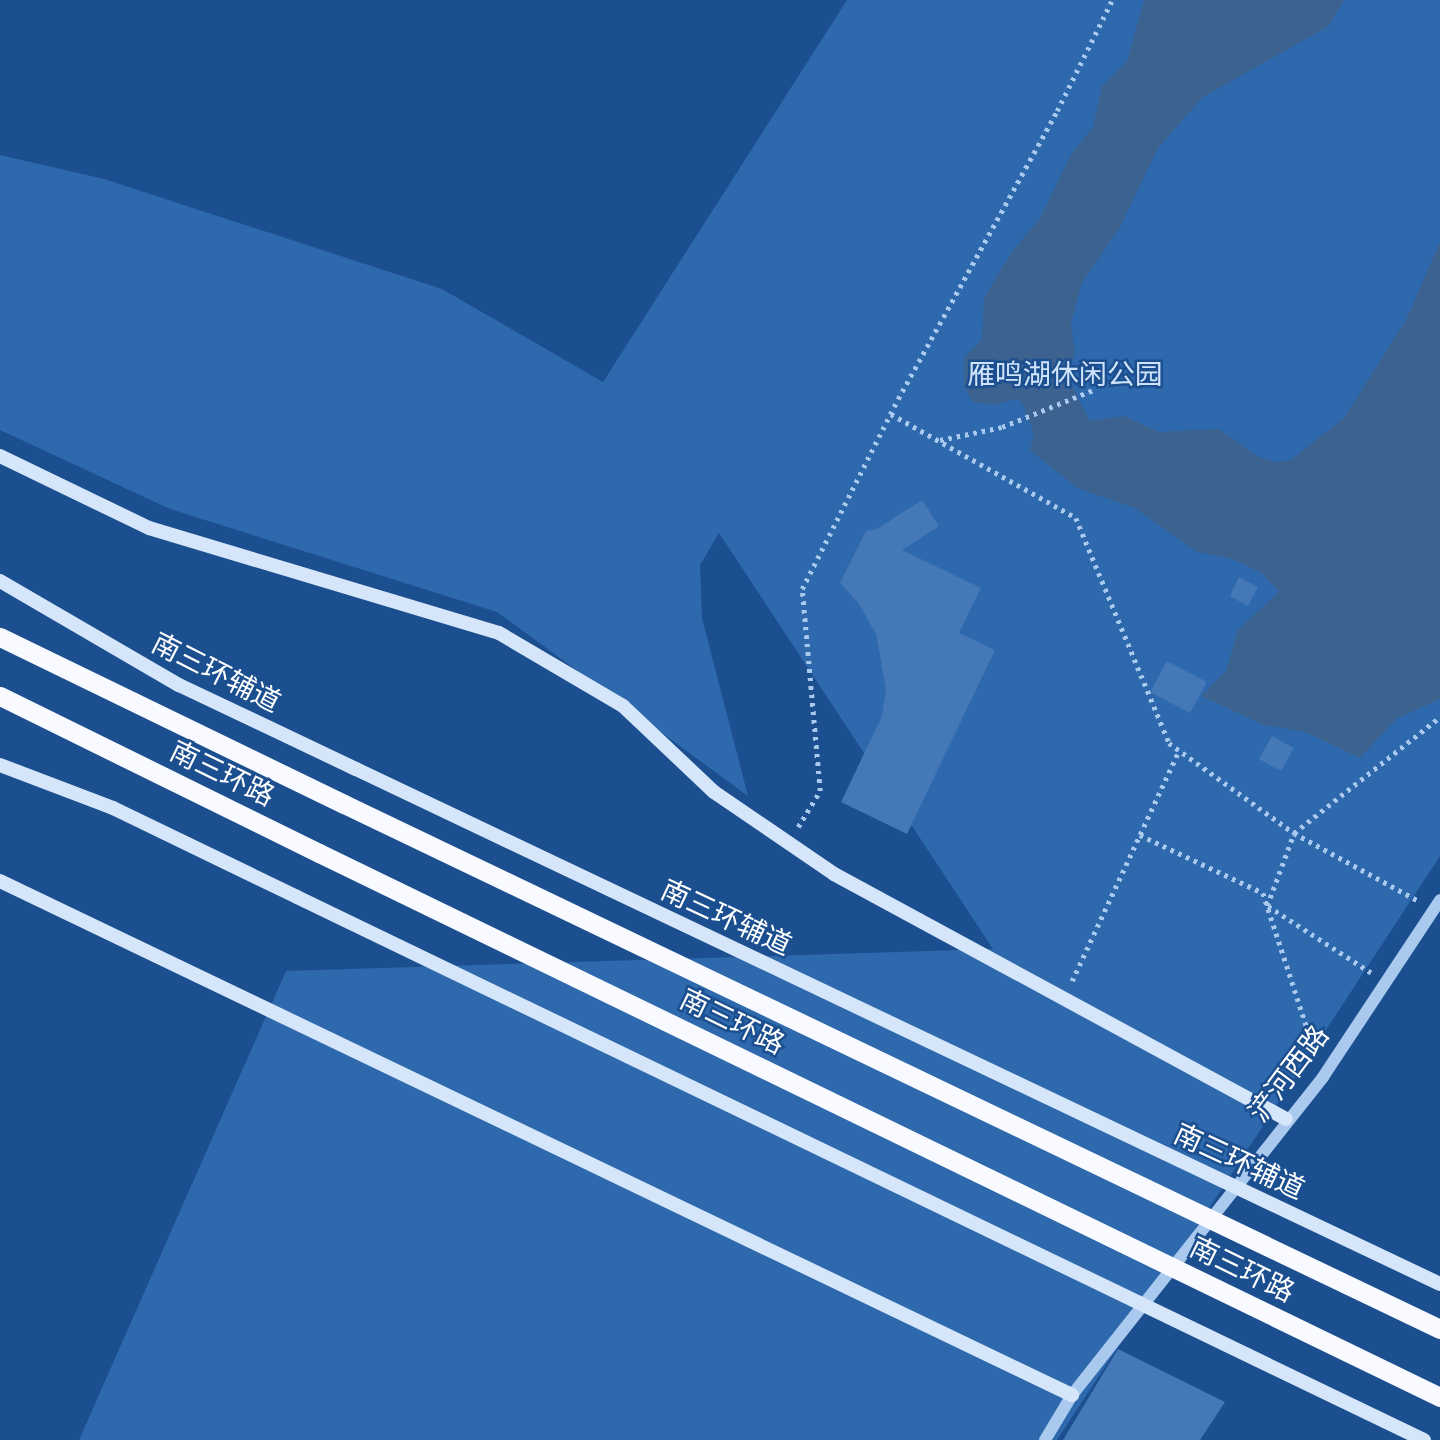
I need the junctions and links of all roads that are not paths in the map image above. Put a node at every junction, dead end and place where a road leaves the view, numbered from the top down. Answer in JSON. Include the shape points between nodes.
{"nodes":[{"id":1,"x":0,"y":456,"type":"edge"},
{"id":2,"x":0,"y":581,"type":"edge"},
{"id":3,"x":0,"y":637,"type":"edge"},
{"id":4,"x":0,"y":696,"type":"edge"},
{"id":5,"x":0,"y":765,"type":"edge"},
{"id":6,"x":0,"y":881,"type":"edge"},
{"id":7,"x":1436,"y":904,"type":"edge"},
{"id":8,"x":1286,"y":1119,"type":"junction"},
{"id":9,"x":1440,"y":1284,"type":"edge"},
{"id":10,"x":1440,"y":1329,"type":"edge"},
{"id":11,"x":1072,"y":1395,"type":"junction"},
{"id":12,"x":1440,"y":1397,"type":"edge"},
{"id":13,"x":1045,"y":1440,"type":"edge"},
{"id":14,"x":1424,"y":1440,"type":"edge"}],
"edges":[{"from":1,"to":8,"type":"main road","via":[[149,528],[499,633],[623,706],[714,792],[834,874]]},
{"from":2,"to":9,"type":"main road","name":"南三环辅道","bridge":true,"via":[[179,685]]},
{"from":3,"to":10,"type":"highway","name":"南三环路","bridge":true},
{"from":4,"to":12,"type":"highway","name":"南三环路","bridge":true},
{"from":5,"to":14,"type":"main road","bridge":true,"via":[[113,808]]},
{"from":6,"to":11,"type":"main road"},
{"from":7,"to":8,"type":"street","name":"浐河西路","via":[[1323,1077]]},
{"from":8,"to":11,"type":"street","name":"浐河西路"},
{"from":11,"to":13,"type":"street","name":"浐河西路"}]}
